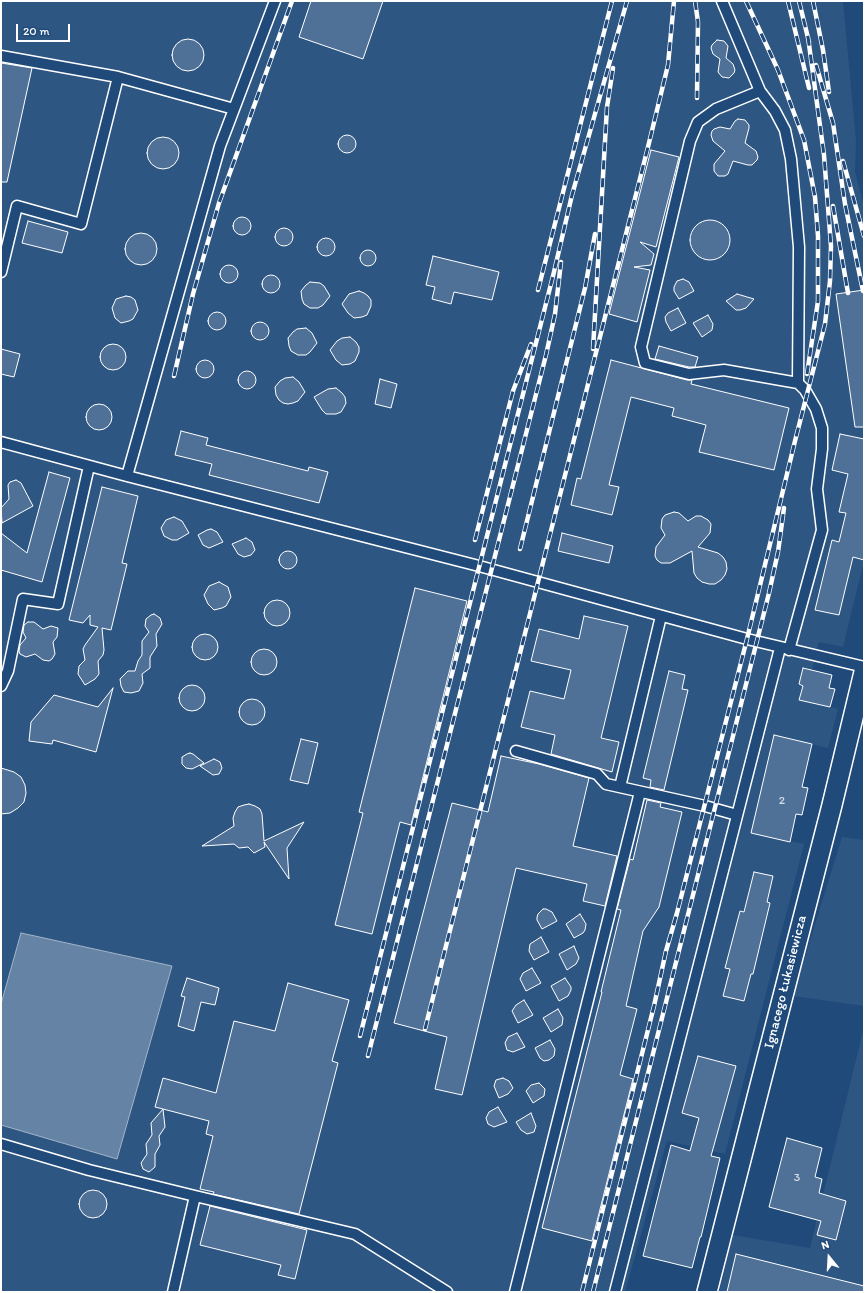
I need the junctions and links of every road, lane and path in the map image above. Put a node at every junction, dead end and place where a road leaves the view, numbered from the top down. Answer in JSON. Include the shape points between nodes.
{"nodes":[{"id":1,"x":275,"y":1,"type":"edge"},
{"id":2,"x":722,"y":1,"type":"edge"},
{"id":3,"x":1,"y":56,"type":"edge"},
{"id":4,"x":118,"y":78,"type":"junction"},
{"id":5,"x":760,"y":90,"type":"junction"},
{"id":6,"x":234,"y":109,"type":"junction"},
{"id":7,"x":1,"y":272,"type":"edge"},
{"id":8,"x":798,"y":383,"type":"junction"},
{"id":9,"x":1,"y":442,"type":"edge"},
{"id":10,"x":89,"y":466,"type":"junction"},
{"id":11,"x":127,"y":476,"type":"junction"},
{"id":12,"x":661,"y":616,"type":"junction"},
{"id":13,"x":784,"y":649,"type":"junction"},
{"id":14,"x":864,"y":667,"type":"edge"},
{"id":15,"x":864,"y":672,"type":"edge"},
{"id":16,"x":1,"y":686,"type":"edge"},
{"id":17,"x":516,"y":750,"type":"dead end"},
{"id":18,"x":620,"y":787,"type":"junction"},
{"id":19,"x":640,"y":792,"type":"junction"},
{"id":20,"x":737,"y":815,"type":"junction"},
{"id":21,"x":1,"y":1144,"type":"edge"},
{"id":22,"x":195,"y":1196,"type":"junction"},
{"id":23,"x":173,"y":1292,"type":"edge"},
{"id":24,"x":447,"y":1292,"type":"edge"},
{"id":25,"x":515,"y":1292,"type":"edge"},
{"id":26,"x":615,"y":1292,"type":"edge"},
{"id":27,"x":706,"y":1292,"type":"edge"}],
"edges":[{"from":1,"to":6,"type":"lane"},
{"from":2,"to":5,"type":"lane"},
{"from":3,"to":4,"type":"lane"},
{"from":4,"to":6,"type":"lane"},
{"from":4,"to":7,"type":"lane","via":[[81,224],[17,206]]},
{"from":5,"to":8,"type":"lane","via":[[776,111],[785,130],[791,159],[799,248]]},
{"from":5,"to":8,"type":"lane","via":[[716,109],[698,122],[690,141],[641,347],[645,364],[689,374],[724,370]]},
{"from":6,"to":11,"type":"lane","via":[[220,146]]},
{"from":8,"to":13,"type":"lane","via":[[816,408],[822,428],[817,489],[822,530]]},
{"from":9,"to":10,"type":"lane"},
{"from":10,"to":11,"type":"lane"},
{"from":10,"to":16,"type":"lane","via":[[58,604],[23,600],[8,671]]},
{"from":11,"to":12,"type":"lane","via":[[479,566]]},
{"from":12,"to":13,"type":"lane"},
{"from":12,"to":18,"type":"lane"},
{"from":13,"to":14,"type":"lane"},
{"from":13,"to":20,"type":"lane"},
{"from":15,"to":27,"type":"street","name":"Ignacego Łukasiewicza"},
{"from":17,"to":18,"type":"lane","via":[[597,774],[606,784]]},
{"from":18,"to":19,"type":"lane"},
{"from":19,"to":20,"type":"lane"},
{"from":19,"to":25,"type":"lane"},
{"from":20,"to":26,"type":"lane"},
{"from":21,"to":22,"type":"lane","via":[[90,1170]]},
{"from":22,"to":23,"type":"lane"},
{"from":22,"to":24,"type":"lane","via":[[356,1234]]}]}
